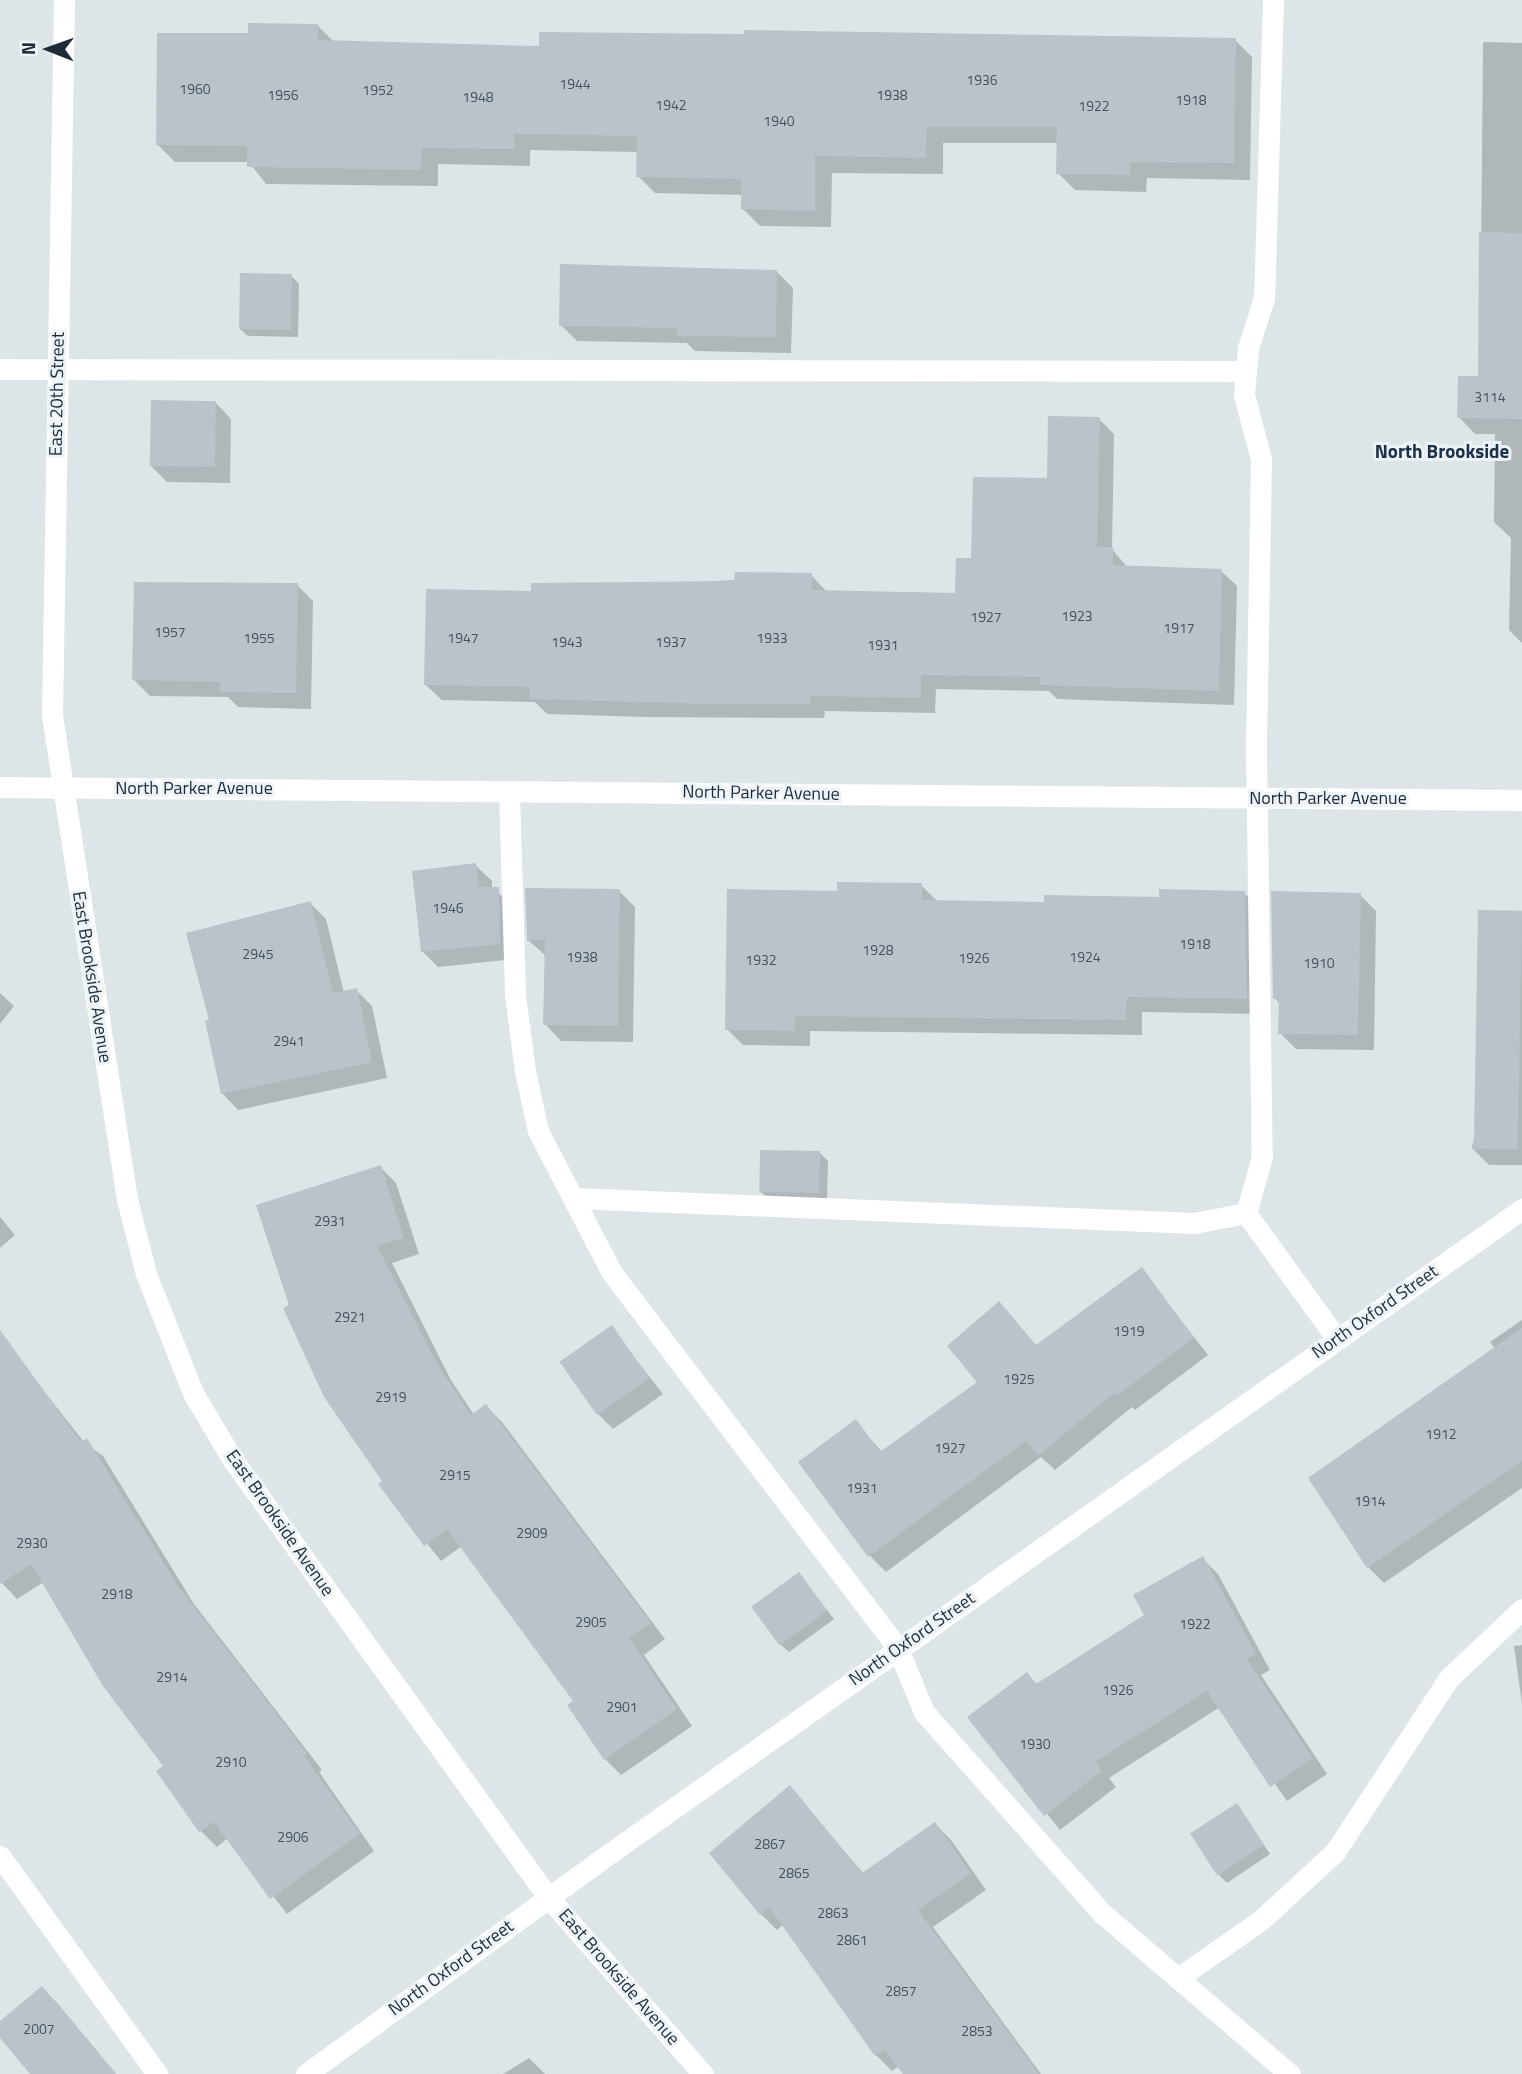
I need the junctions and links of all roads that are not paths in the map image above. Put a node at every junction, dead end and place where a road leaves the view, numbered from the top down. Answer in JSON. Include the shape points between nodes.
{"nodes":[{"id":1,"x":64,"y":0,"type":"edge"},
{"id":2,"x":1273,"y":0,"type":"edge"},
{"id":3,"x":0,"y":369,"type":"edge"},
{"id":4,"x":57,"y":369,"type":"junction"},
{"id":5,"x":1246,"y":371,"type":"junction"},
{"id":6,"x":0,"y":787,"type":"edge"},
{"id":7,"x":63,"y":788,"type":"junction"},
{"id":8,"x":509,"y":791,"type":"junction"},
{"id":9,"x":1256,"y":798,"type":"junction"},
{"id":10,"x":1522,"y":800,"type":"edge"},
{"id":11,"x":573,"y":1198,"type":"junction"},
{"id":12,"x":1522,"y":1209,"type":"edge"},
{"id":13,"x":1246,"y":1213,"type":"junction"},
{"id":14,"x":1337,"y":1339,"type":"junction"},
{"id":15,"x":1522,"y":1609,"type":"edge"},
{"id":16,"x":898,"y":1649,"type":"junction"},
{"id":17,"x":0,"y":1856,"type":"edge"},
{"id":18,"x":548,"y":1897,"type":"junction"},
{"id":19,"x":1178,"y":1978,"type":"junction"},
{"id":20,"x":157,"y":2074,"type":"edge"},
{"id":21,"x":306,"y":2074,"type":"edge"},
{"id":22,"x":704,"y":2074,"type":"edge"},
{"id":23,"x":1290,"y":2074,"type":"edge"}],
"edges":[{"from":1,"to":4,"type":"street","name":"East 20th Street"},
{"from":2,"to":5,"type":"street","via":[[1264,298]]},
{"from":3,"to":4,"type":"street"},
{"from":4,"to":5,"type":"street"},
{"from":4,"to":7,"type":"street","name":"East 20th Street","via":[[52,715]]},
{"from":5,"to":9,"type":"street","via":[[1244,395],[1261,459]]},
{"from":6,"to":7,"type":"street","name":"North Parker Avenue"},
{"from":7,"to":8,"type":"street","name":"North Parker Avenue"},
{"from":7,"to":18,"type":"street","name":"East Brookside Avenue","via":[[127,1199],[162,1323],[193,1394],[233,1460]]},
{"from":8,"to":9,"type":"street","name":"North Parker Avenue"},
{"from":8,"to":11,"type":"street","via":[[515,995],[525,1071],[538,1131]]},
{"from":9,"to":10,"type":"street","name":"North Parker Avenue"},
{"from":9,"to":13,"type":"street","via":[[1262,1157]]},
{"from":11,"to":13,"type":"street","via":[[1194,1223]]},
{"from":11,"to":16,"type":"street","via":[[611,1273]]},
{"from":12,"to":14,"type":"street","name":"North Oxford Street"},
{"from":13,"to":14,"type":"street"},
{"from":14,"to":16,"type":"street","name":"North Oxford Street"},
{"from":15,"to":19,"type":"street","via":[[1449,1678],[1335,1853],[1261,1920]]},
{"from":16,"to":18,"type":"street","name":"North Oxford Street"},
{"from":16,"to":19,"type":"street","via":[[924,1712],[1103,1914]]},
{"from":17,"to":20,"type":"street"},
{"from":18,"to":21,"type":"street","name":"North Oxford Street"},
{"from":18,"to":22,"type":"street","name":"East Brookside Avenue"},
{"from":19,"to":23,"type":"street"}]}
